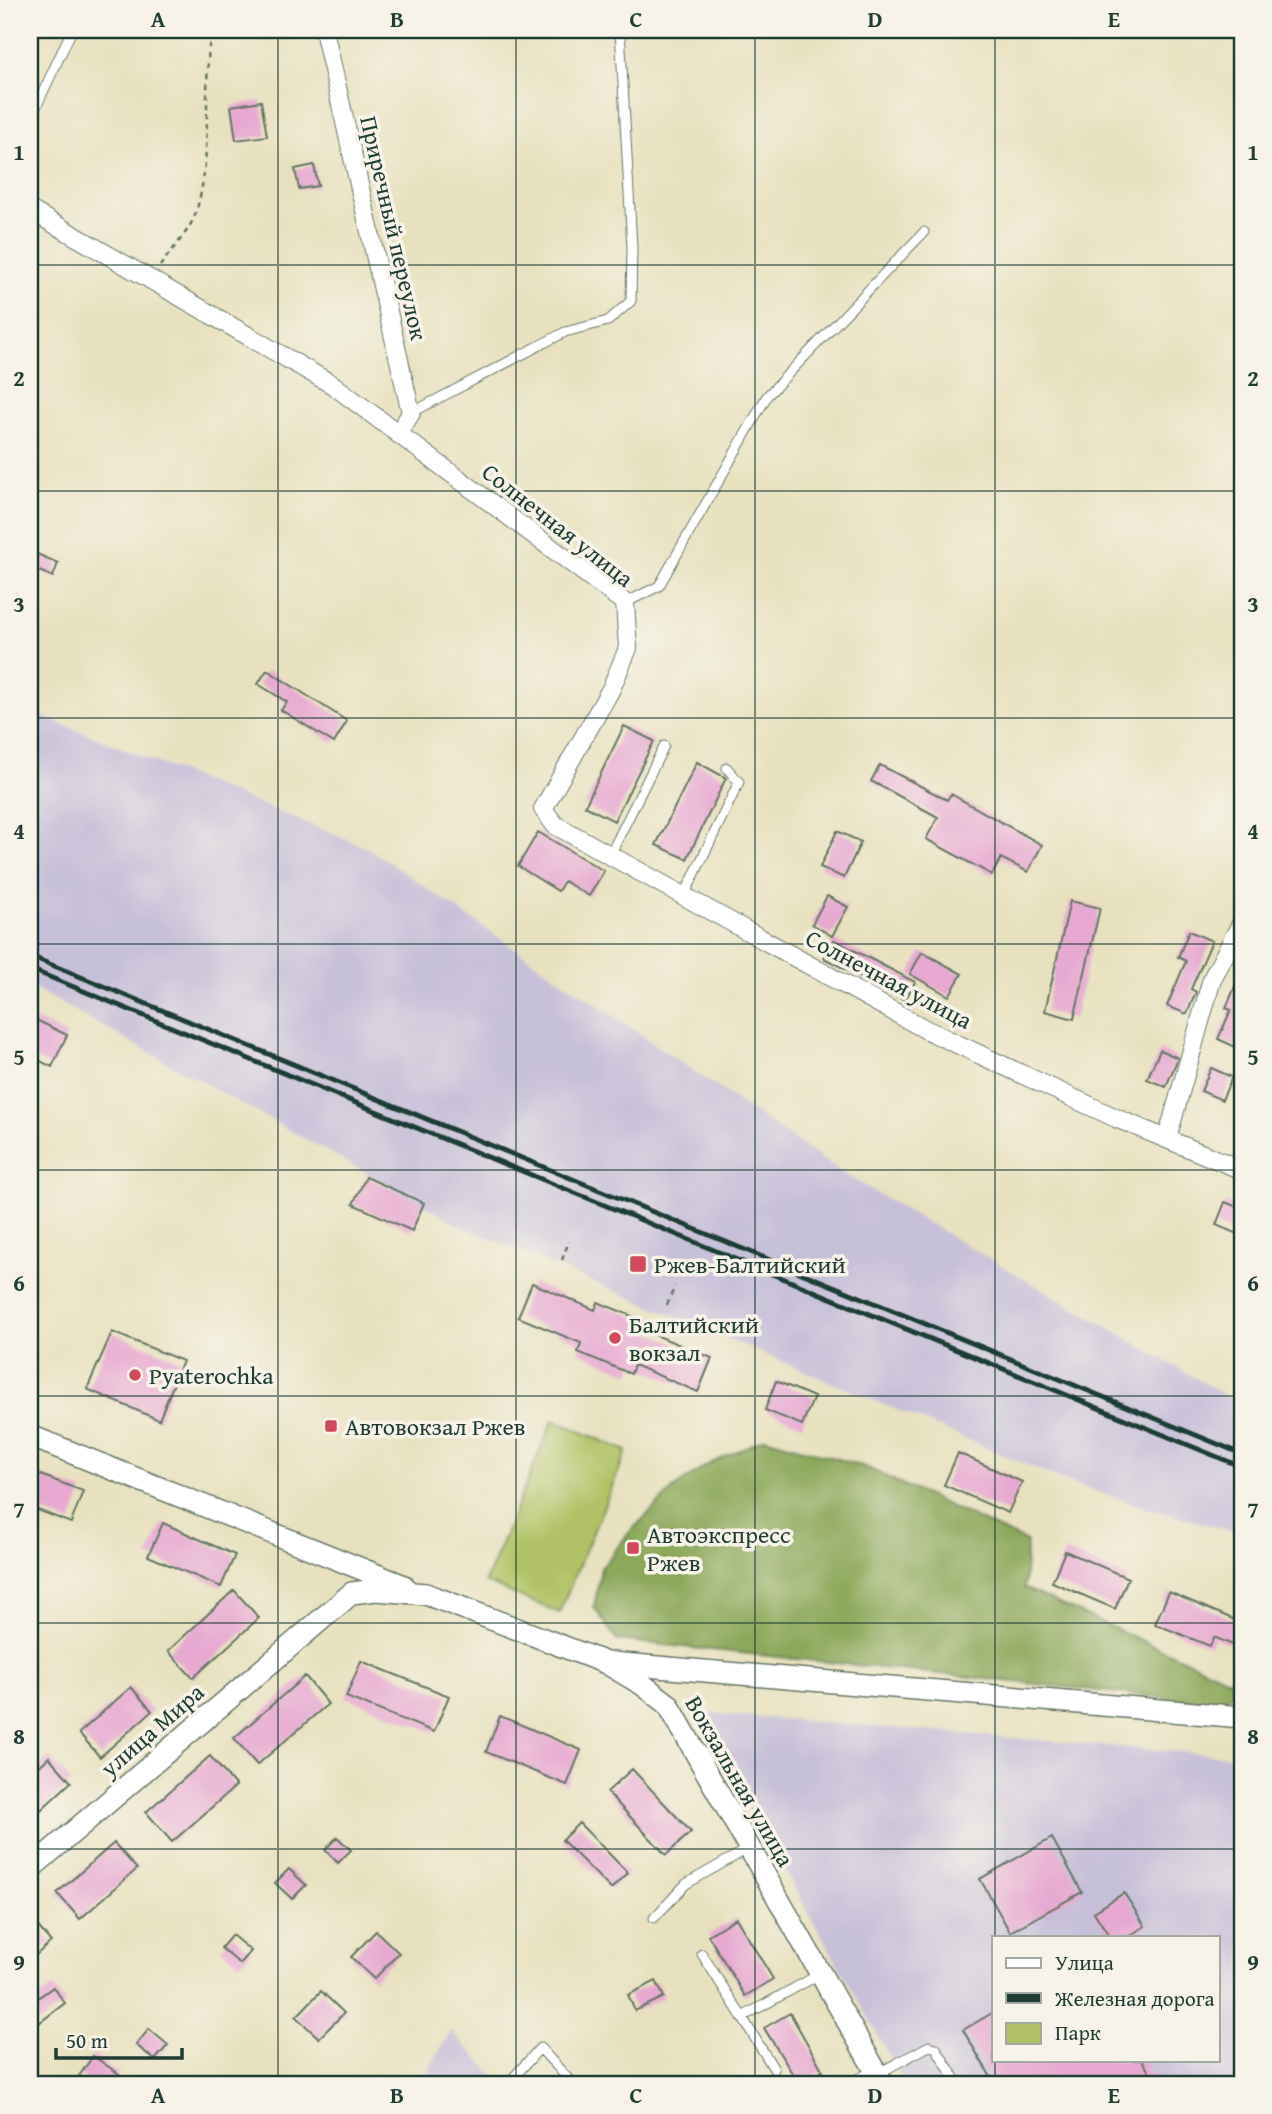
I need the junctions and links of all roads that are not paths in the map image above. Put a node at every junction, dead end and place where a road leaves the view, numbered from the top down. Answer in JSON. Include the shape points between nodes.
{"nodes":[{"id":1,"x":72,"y":30,"type":"edge"},
{"id":2,"x":324,"y":30,"type":"edge"},
{"id":3,"x":620,"y":30,"type":"edge"},
{"id":4,"x":30,"y":120,"type":"edge"},
{"id":5,"x":30,"y":210,"type":"edge"},
{"id":6,"x":924,"y":232,"type":"dead end"},
{"id":7,"x":411,"y":413,"type":"junction"},
{"id":8,"x":398,"y":434,"type":"junction"},
{"id":9,"x":625,"y":603,"type":"junction"},
{"id":10,"x":664,"y":746,"type":"dead end"},
{"id":11,"x":727,"y":768,"type":"dead end"},
{"id":12,"x":610,"y":855,"type":"junction"},
{"id":13,"x":684,"y":896,"type":"junction"},
{"id":14,"x":1242,"y":922,"type":"edge"},
{"id":15,"x":1167,"y":1139,"type":"junction"},
{"id":16,"x":1242,"y":1170,"type":"edge"},
{"id":17,"x":30,"y":1436,"type":"edge"},
{"id":18,"x":326,"y":1555,"type":"junction"},
{"id":19,"x":425,"y":1594,"type":"junction"},
{"id":20,"x":309,"y":1630,"type":"junction"},
{"id":21,"x":606,"y":1663,"type":"junction"},
{"id":22,"x":1242,"y":1717,"type":"edge"},
{"id":23,"x":749,"y":1848,"type":"junction"},
{"id":24,"x":30,"y":1869,"type":"edge"},
{"id":25,"x":654,"y":1918,"type":"dead end"},
{"id":26,"x":702,"y":1954,"type":"dead end"},
{"id":27,"x":820,"y":1974,"type":"junction"},
{"id":28,"x":742,"y":2017,"type":"junction"},
{"id":29,"x":774,"y":2069,"type":"dead end"},
{"id":30,"x":880,"y":2079,"type":"edge"},
{"id":31,"x":519,"y":2084,"type":"edge"},
{"id":32,"x":573,"y":2084,"type":"edge"},
{"id":33,"x":858,"y":2084,"type":"edge"},
{"id":34,"x":958,"y":2084,"type":"edge"}],
"edges":[{"from":1,"to":4,"type":"lane"},
{"from":2,"to":7,"type":"street","name":"Приречный переулок"},
{"from":3,"to":7,"type":"lane","via":[[631,301],[608,321],[565,332]]},
{"from":5,"to":8,"type":"street","name":"Солнечная улица","via":[[333,385]]},
{"from":6,"to":9,"type":"lane","via":[[767,396],[659,586]]},
{"from":7,"to":8,"type":"street"},
{"from":8,"to":9,"type":"street","name":"Солнечная улица"},
{"from":9,"to":12,"type":"street","name":"Солнечная улица","via":[[628,648],[611,689],[543,809],[555,825]]},
{"from":10,"to":12,"type":"lane"},
{"from":11,"to":13,"type":"lane","via":[[739,782]]},
{"from":12,"to":13,"type":"street","name":"Солнечная улица"},
{"from":13,"to":15,"type":"street","name":"Солнечная улица","via":[[925,1029]]},
{"from":14,"to":15,"type":"street","via":[[1212,979]]},
{"from":15,"to":16,"type":"street","name":"Солнечная улица"},
{"from":17,"to":18,"type":"street"},
{"from":18,"to":19,"type":"street"},
{"from":18,"to":20,"type":"street","via":[[341,1576],[341,1585]]},
{"from":19,"to":20,"type":"street","name":"Вокзальная улица","via":[[352,1593]]},
{"from":19,"to":21,"type":"street","name":"Вокзальная улица"},
{"from":20,"to":24,"type":"street","name":"улица Мира"},
{"from":21,"to":22,"type":"street"},
{"from":21,"to":23,"type":"street","name":"Вокзальная улица","via":[[668,1704]]},
{"from":23,"to":25,"type":"lane","via":[[686,1884]]},
{"from":23,"to":27,"type":"street","name":"Вокзальная улица"},
{"from":26,"to":28,"type":"lane"},
{"from":27,"to":28,"type":"lane"},
{"from":27,"to":30,"type":"street","name":"Вокзальная улица"},
{"from":28,"to":29,"type":"lane"},
{"from":30,"to":33,"type":"street"},
{"from":30,"to":34,"type":"lane","via":[[929,2046],[936,2048]]},
{"from":31,"to":32,"type":"lane","via":[[513,2078],[540,2048]]}]}
